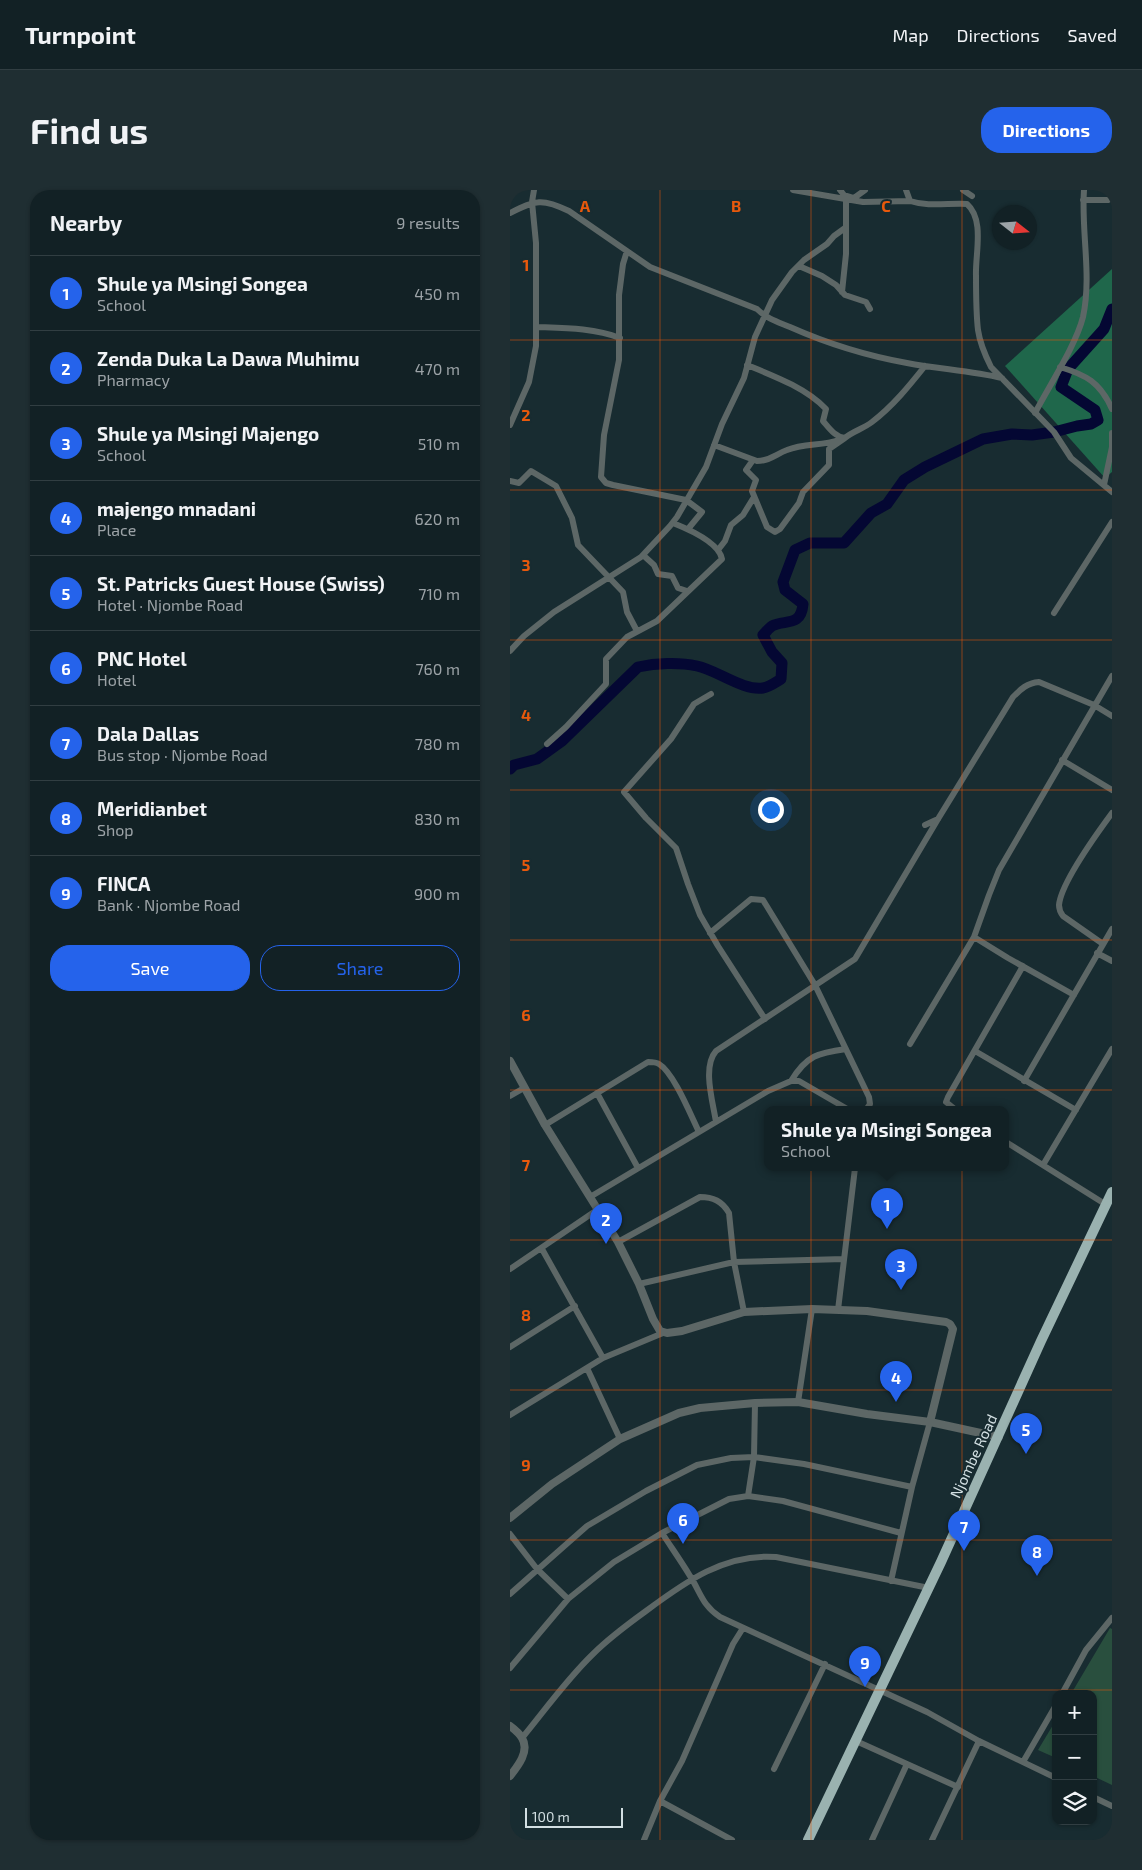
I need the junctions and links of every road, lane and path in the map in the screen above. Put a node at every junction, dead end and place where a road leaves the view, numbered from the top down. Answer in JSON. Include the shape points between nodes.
{"nodes":[{"id":1,"x":534,"y":190,"type":"edge"},
{"id":2,"x":793,"y":190,"type":"edge"},
{"id":3,"x":840,"y":190,"type":"edge"},
{"id":4,"x":865,"y":190,"type":"edge"},
{"id":5,"x":906,"y":190,"type":"edge"},
{"id":6,"x":963,"y":190,"type":"edge"},
{"id":7,"x":1084,"y":190,"type":"edge"},
{"id":8,"x":972,"y":196,"type":"dead end"},
{"id":9,"x":1112,"y":198,"type":"edge"},
{"id":10,"x":846,"y":199,"type":"junction"},
{"id":11,"x":1084,"y":200,"type":"junction"},
{"id":12,"x":910,"y":201,"type":"junction"},
{"id":13,"x":532,"y":202,"type":"junction"},
{"id":14,"x":510,"y":212,"type":"edge"},
{"id":15,"x":845,"y":228,"type":"junction"},
{"id":16,"x":627,"y":251,"type":"junction"},
{"id":17,"x":799,"y":266,"type":"junction"},
{"id":18,"x":842,"y":292,"type":"junction"},
{"id":19,"x":870,"y":310,"type":"dead end"},
{"id":20,"x":764,"y":317,"type":"junction"},
{"id":21,"x":537,"y":327,"type":"junction"},
{"id":22,"x":620,"y":338,"type":"junction"},
{"id":23,"x":747,"y":365,"type":"junction"},
{"id":24,"x":925,"y":366,"type":"junction"},
{"id":25,"x":1060,"y":367,"type":"junction"},
{"id":26,"x":1002,"y":378,"type":"junction"},
{"id":27,"x":1112,"y":409,"type":"edge"},
{"id":28,"x":1035,"y":413,"type":"junction"},
{"id":29,"x":510,"y":426,"type":"edge"},
{"id":30,"x":1112,"y":434,"type":"edge"},
{"id":31,"x":845,"y":438,"type":"junction"},
{"id":32,"x":714,"y":444,"type":"junction"},
{"id":33,"x":753,"y":460,"type":"junction"},
{"id":34,"x":510,"y":480,"type":"edge"},
{"id":35,"x":1104,"y":485,"type":"junction"},
{"id":36,"x":1112,"y":492,"type":"edge"},
{"id":37,"x":754,"y":497,"type":"junction"},
{"id":38,"x":686,"y":500,"type":"junction"},
{"id":39,"x":1112,"y":522,"type":"edge"},
{"id":40,"x":673,"y":523,"type":"junction"},
{"id":41,"x":688,"y":529,"type":"junction"},
{"id":42,"x":718,"y":550,"type":"junction"},
{"id":43,"x":642,"y":555,"type":"junction"},
{"id":44,"x":610,"y":576,"type":"junction"},
{"id":45,"x":687,"y":591,"type":"junction"},
{"id":46,"x":1054,"y":613,"type":"dead end"},
{"id":47,"x":637,"y":631,"type":"junction"},
{"id":48,"x":510,"y":651,"type":"edge"},
{"id":49,"x":1112,"y":676,"type":"edge"},
{"id":50,"x":711,"y":694,"type":"dead end"},
{"id":51,"x":1094,"y":705,"type":"junction"},
{"id":52,"x":1112,"y":716,"type":"edge"},
{"id":53,"x":547,"y":744,"type":"dead end"},
{"id":54,"x":1062,"y":760,"type":"junction"},
{"id":55,"x":1112,"y":790,"type":"edge"},
{"id":56,"x":1112,"y":813,"type":"edge"},
{"id":57,"x":938,"y":819,"type":"junction"},
{"id":58,"x":926,"y":825,"type":"dead end"},
{"id":59,"x":1112,"y":929,"type":"edge"},
{"id":60,"x":710,"y":933,"type":"junction"},
{"id":61,"x":974,"y":937,"type":"junction"},
{"id":62,"x":1103,"y":944,"type":"junction"},
{"id":63,"x":1098,"y":953,"type":"junction"},
{"id":64,"x":1112,"y":961,"type":"edge"},
{"id":65,"x":1023,"y":966,"type":"junction"},
{"id":66,"x":815,"y":985,"type":"junction"},
{"id":67,"x":1074,"y":995,"type":"junction"},
{"id":68,"x":764,"y":1019,"type":"junction"},
{"id":69,"x":910,"y":1044,"type":"dead end"},
{"id":70,"x":846,"y":1049,"type":"junction"},
{"id":71,"x":1112,"y":1049,"type":"edge"},
{"id":72,"x":976,"y":1051,"type":"junction"},
{"id":73,"x":510,"y":1061,"type":"edge"},
{"id":74,"x":791,"y":1081,"type":"junction"},
{"id":75,"x":1024,"y":1081,"type":"junction"},
{"id":76,"x":524,"y":1088,"type":"junction"},
{"id":77,"x":597,"y":1093,"type":"junction"},
{"id":78,"x":510,"y":1096,"type":"edge"},
{"id":79,"x":842,"y":1106,"type":"edge"},
{"id":80,"x":868,"y":1106,"type":"edge"},
{"id":81,"x":951,"y":1106,"type":"edge"},
{"id":82,"x":1076,"y":1110,"type":"junction"},
{"id":83,"x":716,"y":1122,"type":"junction"},
{"id":84,"x":545,"y":1125,"type":"junction"},
{"id":85,"x":699,"y":1132,"type":"junction"},
{"id":86,"x":1009,"y":1144,"type":"edge"},
{"id":87,"x":1043,"y":1165,"type":"junction"},
{"id":88,"x":638,"y":1168,"type":"junction"},
{"id":89,"x":855,"y":1171,"type":"edge"},
{"id":90,"x":1112,"y":1192,"type":"edge"},
{"id":91,"x":590,"y":1197,"type":"junction"},
{"id":92,"x":1105,"y":1204,"type":"junction"},
{"id":93,"x":597,"y":1210,"type":"junction"},
{"id":94,"x":618,"y":1242,"type":"junction"},
{"id":95,"x":542,"y":1249,"type":"junction"},
{"id":96,"x":844,"y":1259,"type":"junction"},
{"id":97,"x":734,"y":1262,"type":"junction"},
{"id":98,"x":510,"y":1269,"type":"edge"},
{"id":99,"x":639,"y":1284,"type":"junction"},
{"id":100,"x":575,"y":1306,"type":"junction"},
{"id":101,"x":812,"y":1309,"type":"junction"},
{"id":102,"x":838,"y":1310,"type":"junction"},
{"id":103,"x":744,"y":1312,"type":"junction"},
{"id":104,"x":664,"y":1333,"type":"junction"},
{"id":105,"x":510,"y":1347,"type":"edge"},
{"id":106,"x":604,"y":1358,"type":"junction"},
{"id":107,"x":586,"y":1368,"type":"junction"},
{"id":108,"x":798,"y":1402,"type":"junction"},
{"id":109,"x":755,"y":1403,"type":"junction"},
{"id":110,"x":510,"y":1416,"type":"edge"},
{"id":111,"x":930,"y":1422,"type":"junction"},
{"id":112,"x":999,"y":1437,"type":"junction"},
{"id":113,"x":620,"y":1439,"type":"junction"},
{"id":114,"x":754,"y":1457,"type":"junction"},
{"id":115,"x":912,"y":1487,"type":"junction"},
{"id":116,"x":748,"y":1496,"type":"junction"},
{"id":117,"x":510,"y":1518,"type":"edge"},
{"id":118,"x":662,"y":1532,"type":"junction"},
{"id":119,"x":901,"y":1533,"type":"junction"},
{"id":120,"x":510,"y":1534,"type":"edge"},
{"id":121,"x":537,"y":1569,"type":"junction"},
{"id":122,"x":692,"y":1578,"type":"junction"},
{"id":123,"x":891,"y":1581,"type":"junction"},
{"id":124,"x":929,"y":1588,"type":"junction"},
{"id":125,"x":510,"y":1594,"type":"edge"},
{"id":126,"x":568,"y":1599,"type":"junction"},
{"id":127,"x":1111,"y":1622,"type":"edge"},
{"id":128,"x":743,"y":1628,"type":"junction"},
{"id":129,"x":825,"y":1664,"type":"junction"},
{"id":130,"x":510,"y":1668,"type":"edge"},
{"id":131,"x":881,"y":1690,"type":"junction"},
{"id":132,"x":1064,"y":1690,"type":"edge"},
{"id":133,"x":1052,"y":1712,"type":"edge"},
{"id":134,"x":510,"y":1726,"type":"edge"},
{"id":135,"x":522,"y":1738,"type":"junction"},
{"id":136,"x":856,"y":1741,"type":"junction"},
{"id":137,"x":979,"y":1741,"type":"junction"},
{"id":138,"x":1023,"y":1762,"type":"junction"},
{"id":139,"x":907,"y":1764,"type":"junction"},
{"id":140,"x":774,"y":1769,"type":"dead end"},
{"id":141,"x":510,"y":1776,"type":"edge"},
{"id":142,"x":1052,"y":1776,"type":"edge"},
{"id":143,"x":958,"y":1787,"type":"junction"},
{"id":144,"x":1097,"y":1799,"type":"edge"},
{"id":145,"x":660,"y":1801,"type":"junction"},
{"id":146,"x":1112,"y":1806,"type":"edge"},
{"id":147,"x":644,"y":1840,"type":"edge"},
{"id":148,"x":732,"y":1840,"type":"edge"},
{"id":149,"x":808,"y":1840,"type":"edge"},
{"id":150,"x":872,"y":1840,"type":"edge"},
{"id":151,"x":932,"y":1840,"type":"edge"}],
"edges":[{"from":1,"to":13,"type":"street"},
{"from":2,"to":10,"type":"street"},
{"from":3,"to":4,"type":"street","via":[[854,198]]},
{"from":5,"to":12,"type":"street"},
{"from":6,"to":8,"type":"street"},
{"from":7,"to":11,"type":"street"},
{"from":9,"to":11,"type":"street"},
{"from":10,"to":12,"type":"street"},
{"from":10,"to":15,"type":"street"},
{"from":11,"to":25,"type":"street","via":[[1086,282],[1083,317]]},
{"from":12,"to":26,"type":"street","via":[[967,204],[972,209],[977,232],[978,331],[984,354]]},
{"from":13,"to":14,"type":"street"},
{"from":13,"to":16,"type":"street","via":[[548,203],[569,211]]},
{"from":13,"to":21,"type":"street"},
{"from":15,"to":17,"type":"street"},
{"from":15,"to":18,"type":"street"},
{"from":16,"to":20,"type":"street","via":[[650,267],[757,310]]},
{"from":16,"to":22,"type":"street","via":[[619,295]]},
{"from":17,"to":18,"type":"street","via":[[822,276]]},
{"from":17,"to":20,"type":"street","via":[[782,286]]},
{"from":18,"to":19,"type":"street","via":[[866,302]]},
{"from":20,"to":23,"type":"street","via":[[754,337]]},
{"from":20,"to":24,"type":"street","via":[[844,346]]},
{"from":21,"to":22,"type":"street","via":[[588,331]]},
{"from":21,"to":29,"type":"street","via":[[532,369]]},
{"from":22,"to":38,"type":"street","via":[[617,375],[604,435],[601,477],[613,485]]},
{"from":23,"to":31,"type":"street","via":[[816,399],[826,409],[823,420],[839,438]]},
{"from":23,"to":32,"type":"street"},
{"from":24,"to":26,"type":"street"},
{"from":24,"to":31,"type":"street","via":[[897,400],[870,423]]},
{"from":25,"to":27,"type":"street","via":[[1096,383],[1106,394]]},
{"from":25,"to":28,"type":"street"},
{"from":26,"to":28,"type":"street"},
{"from":28,"to":35,"type":"street","via":[[1054,432],[1071,458]]},
{"from":30,"to":35,"type":"street"},
{"from":31,"to":33,"type":"street","via":[[799,446],[763,461]]},
{"from":31,"to":37,"type":"street","via":[[829,449],[829,465],[803,492],[780,529],[775,532],[767,527]]},
{"from":32,"to":33,"type":"street"},
{"from":32,"to":38,"type":"street","via":[[706,467]]},
{"from":33,"to":37,"type":"street","via":[[746,470],[756,480],[752,491]]},
{"from":34,"to":44,"type":"street","via":[[519,483],[531,471],[556,486],[572,518],[580,549]]},
{"from":35,"to":36,"type":"street"},
{"from":37,"to":42,"type":"street","via":[[743,515],[731,525]]},
{"from":38,"to":40,"type":"street"},
{"from":38,"to":41,"type":"street","via":[[702,512]]},
{"from":39,"to":46,"type":"street"},
{"from":40,"to":41,"type":"street"},
{"from":40,"to":43,"type":"street"},
{"from":41,"to":42,"type":"street"},
{"from":42,"to":45,"type":"street","via":[[722,559]]},
{"from":43,"to":44,"type":"street"},
{"from":43,"to":45,"type":"street","via":[[658,574],[672,576],[678,588]]},
{"from":44,"to":47,"type":"street","via":[[623,592]]},
{"from":44,"to":48,"type":"street","via":[[554,612]]},
{"from":45,"to":47,"type":"street","via":[[657,621]]},
{"from":47,"to":53,"type":"street","via":[[606,659],[606,684]]},
{"from":49,"to":51,"type":"street"},
{"from":50,"to":60,"type":"street","via":[[694,704],[671,738],[624,792],[676,848]]},
{"from":51,"to":52,"type":"street"},
{"from":51,"to":54,"type":"street"},
{"from":51,"to":57,"type":"street","via":[[1039,682],[1024,686],[1012,697]]},
{"from":54,"to":55,"type":"street"},
{"from":54,"to":61,"type":"street","via":[[999,870]]},
{"from":56,"to":62,"type":"street","via":[[1068,881],[1059,904],[1062,916]]},
{"from":57,"to":58,"type":"street"},
{"from":57,"to":66,"type":"street","via":[[856,959]]},
{"from":59,"to":62,"type":"street"},
{"from":60,"to":66,"type":"street","via":[[751,899],[763,900]]},
{"from":60,"to":68,"type":"street"},
{"from":61,"to":65,"type":"street"},
{"from":61,"to":69,"type":"street"},
{"from":62,"to":63,"type":"street"},
{"from":63,"to":64,"type":"street"},
{"from":63,"to":67,"type":"street"},
{"from":65,"to":67,"type":"street"},
{"from":65,"to":72,"type":"street"},
{"from":66,"to":68,"type":"street"},
{"from":66,"to":70,"type":"street"},
{"from":67,"to":75,"type":"street"},
{"from":68,"to":83,"type":"street","via":[[711,1056],[708,1068]]},
{"from":70,"to":74,"type":"street","via":[[820,1053],[802,1065]]},
{"from":70,"to":80,"type":"street","via":[[870,1101]]},
{"from":71,"to":82,"type":"street"},
{"from":72,"to":75,"type":"street"},
{"from":72,"to":81,"type":"street","via":[[948,1097],[946,1102]]},
{"from":73,"to":76,"type":"street"},
{"from":74,"to":79,"type":"street","via":[[803,1083]]},
{"from":74,"to":83,"type":"street"},
{"from":75,"to":82,"type":"street"},
{"from":76,"to":78,"type":"street"},
{"from":76,"to":84,"type":"street"},
{"from":77,"to":84,"type":"street"},
{"from":77,"to":85,"type":"street","via":[[648,1062],[657,1063],[674,1082]]},
{"from":77,"to":88,"type":"street"},
{"from":82,"to":87,"type":"street"},
{"from":83,"to":85,"type":"street"},
{"from":84,"to":91,"type":"street"},
{"from":85,"to":88,"type":"street"},
{"from":86,"to":87,"type":"street"},
{"from":87,"to":92,"type":"street"},
{"from":88,"to":91,"type":"street"},
{"from":89,"to":96,"type":"street"},
{"from":90,"to":92,"type":"highway","name":"Njombe Road"},
{"from":91,"to":93,"type":"street"},
{"from":92,"to":112,"type":"highway","name":"Njombe Road"},
{"from":93,"to":94,"type":"street"},
{"from":93,"to":95,"type":"street"},
{"from":94,"to":97,"type":"street","via":[[700,1197],[712,1197],[729,1213]]},
{"from":94,"to":99,"type":"street"},
{"from":95,"to":98,"type":"street"},
{"from":95,"to":100,"type":"street"},
{"from":96,"to":97,"type":"street"},
{"from":96,"to":102,"type":"street"},
{"from":97,"to":99,"type":"street"},
{"from":97,"to":103,"type":"street"},
{"from":99,"to":104,"type":"street","via":[[657,1328]]},
{"from":100,"to":105,"type":"street"},
{"from":100,"to":106,"type":"street"},
{"from":101,"to":102,"type":"street"},
{"from":101,"to":103,"type":"street"},
{"from":101,"to":108,"type":"street"},
{"from":102,"to":111,"type":"street","via":[[950,1324],[953,1329]]},
{"from":103,"to":104,"type":"street","via":[[682,1331]]},
{"from":104,"to":106,"type":"street"},
{"from":106,"to":107,"type":"street"},
{"from":107,"to":110,"type":"street"},
{"from":107,"to":113,"type":"street"},
{"from":108,"to":109,"type":"street"},
{"from":108,"to":111,"type":"street"},
{"from":109,"to":113,"type":"street","via":[[679,1413]]},
{"from":109,"to":114,"type":"street"},
{"from":111,"to":112,"type":"street"},
{"from":111,"to":115,"type":"street"},
{"from":112,"to":124,"type":"highway","name":"Njombe Road"},
{"from":113,"to":117,"type":"street","via":[[552,1484]]},
{"from":114,"to":115,"type":"street"},
{"from":114,"to":116,"type":"street"},
{"from":114,"to":121,"type":"street","via":[[697,1465],[676,1475],[587,1526]]},
{"from":115,"to":119,"type":"street"},
{"from":116,"to":118,"type":"street","via":[[729,1499]]},
{"from":116,"to":119,"type":"street","via":[[783,1501]]},
{"from":118,"to":122,"type":"street"},
{"from":118,"to":126,"type":"street","via":[[614,1562]]},
{"from":119,"to":123,"type":"street"},
{"from":120,"to":121,"type":"street"},
{"from":121,"to":125,"type":"street"},
{"from":121,"to":126,"type":"street"},
{"from":122,"to":123,"type":"street","via":[[725,1563],[759,1556]]},
{"from":122,"to":128,"type":"street","via":[[710,1610]]},
{"from":122,"to":135,"type":"street","via":[[592,1654]]},
{"from":123,"to":124,"type":"street"},
{"from":124,"to":131,"type":"highway","name":"Njombe Road"},
{"from":126,"to":130,"type":"street"},
{"from":127,"to":132,"type":"street","via":[[1086,1650]]},
{"from":128,"to":129,"type":"street"},
{"from":128,"to":145,"type":"street","via":[[682,1761]]},
{"from":129,"to":131,"type":"street"},
{"from":129,"to":140,"type":"street"},
{"from":131,"to":136,"type":"highway","name":"Njombe Road"},
{"from":131,"to":137,"type":"street"},
{"from":133,"to":138,"type":"street"},
{"from":134,"to":135,"type":"street"},
{"from":135,"to":141,"type":"street","via":[[524,1753]]},
{"from":136,"to":139,"type":"street"},
{"from":136,"to":149,"type":"highway","name":"Njombe Road"},
{"from":137,"to":138,"type":"street"},
{"from":137,"to":143,"type":"street"},
{"from":138,"to":142,"type":"street"},
{"from":139,"to":143,"type":"street"},
{"from":139,"to":150,"type":"street"},
{"from":143,"to":151,"type":"street"},
{"from":144,"to":146,"type":"street"},
{"from":145,"to":147,"type":"street"},
{"from":145,"to":148,"type":"street"}]}
